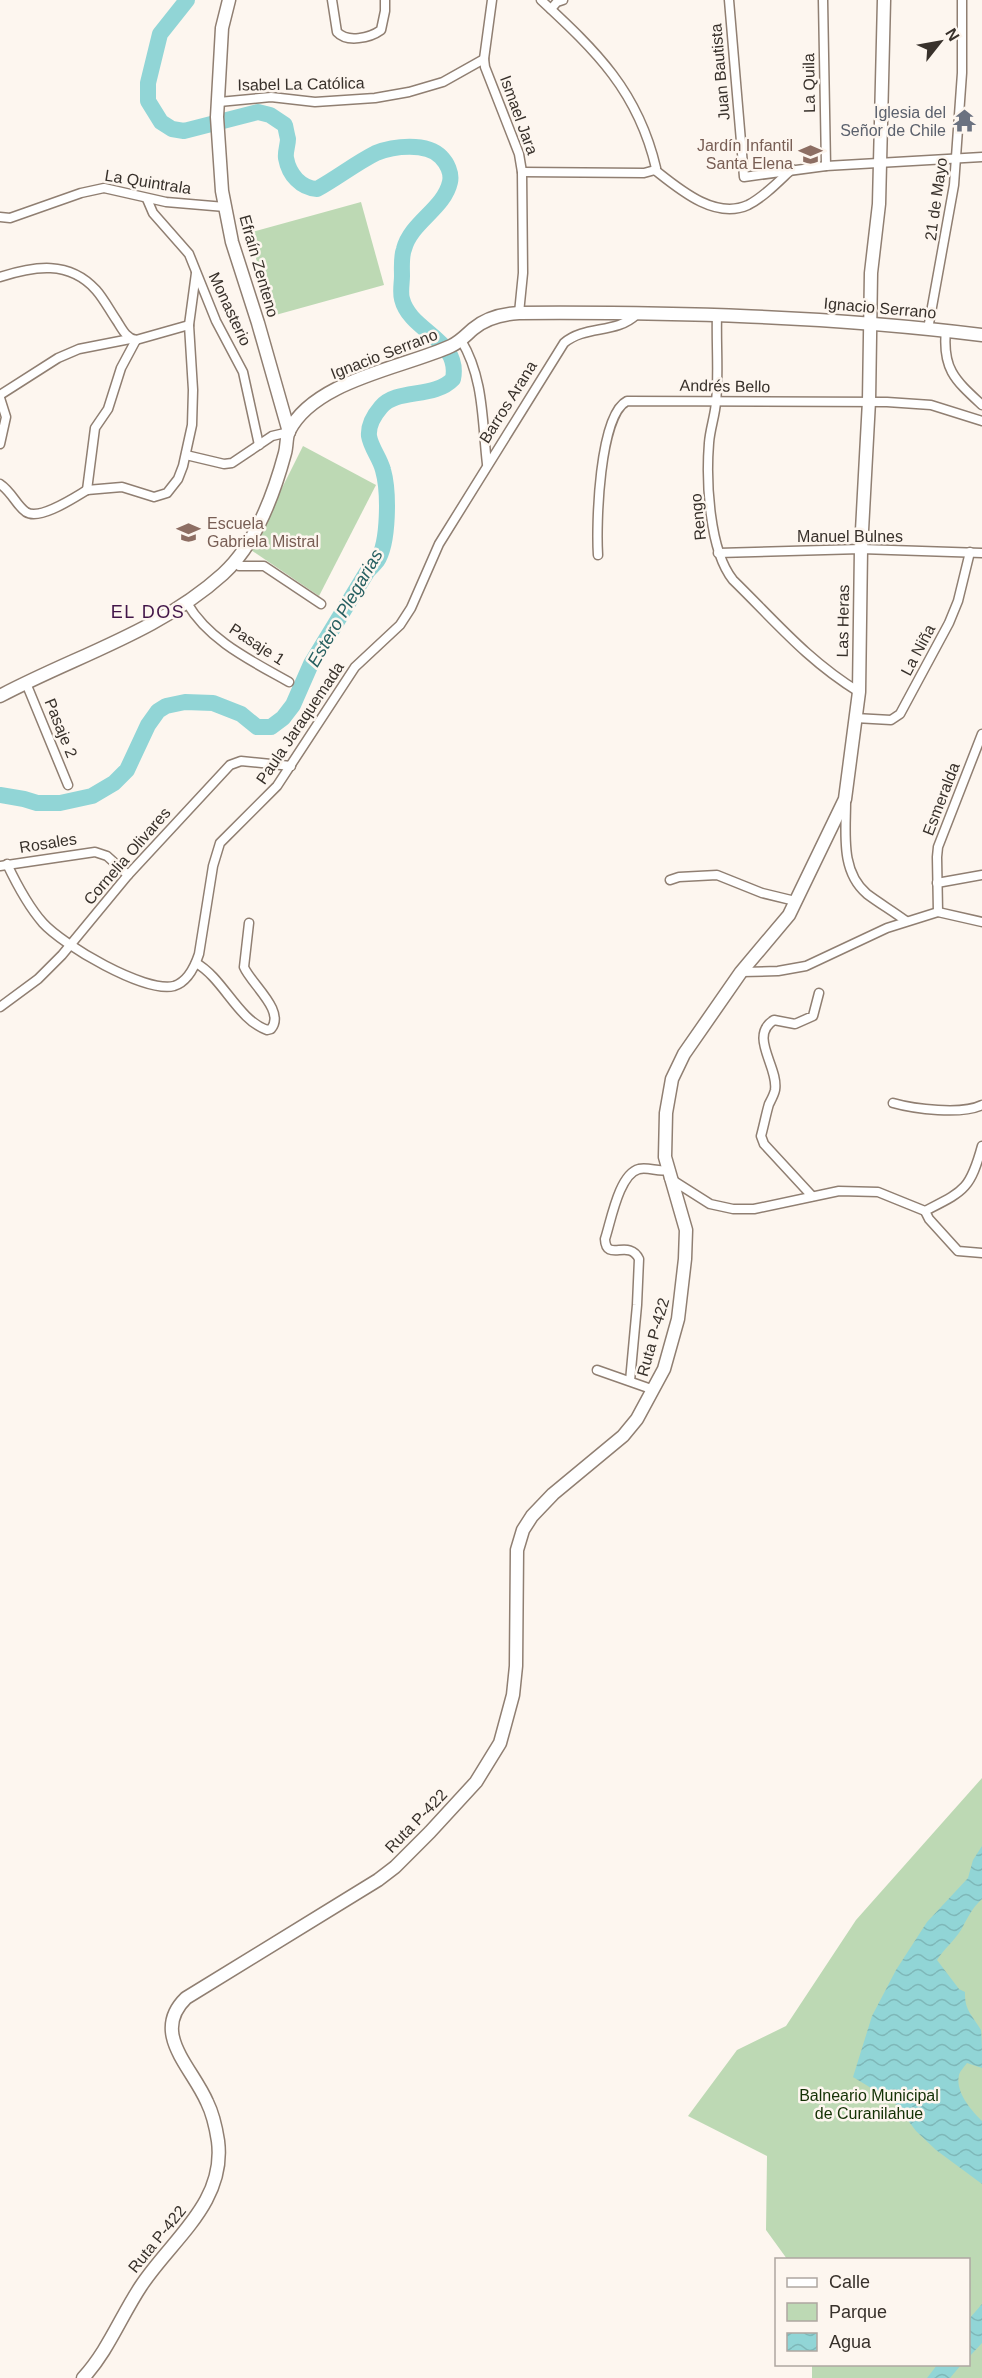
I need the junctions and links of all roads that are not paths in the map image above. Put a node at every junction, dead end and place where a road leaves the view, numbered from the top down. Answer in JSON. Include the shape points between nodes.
{"nodes":[{"id":1,"x":229,"y":0,"type":"edge"},
{"id":2,"x":332,"y":0,"type":"edge"},
{"id":3,"x":385,"y":0,"type":"edge"},
{"id":4,"x":492,"y":0,"type":"edge"},
{"id":5,"x":541,"y":0,"type":"edge"},
{"id":6,"x":563,"y":0,"type":"edge"},
{"id":7,"x":729,"y":0,"type":"edge"},
{"id":8,"x":823,"y":0,"type":"edge"},
{"id":9,"x":884,"y":0,"type":"edge"},
{"id":10,"x":962,"y":0,"type":"edge"},
{"id":11,"x":551,"y":9,"type":"junction"},
{"id":12,"x":484,"y":59,"type":"junction"},
{"id":13,"x":219,"y":102,"type":"junction"},
{"id":14,"x":982,"y":157,"type":"edge"},
{"id":15,"x":957,"y":158,"type":"junction"},
{"id":16,"x":881,"y":162,"type":"junction"},
{"id":17,"x":826,"y":166,"type":"junction"},
{"id":18,"x":792,"y":169,"type":"junction"},
{"id":19,"x":655,"y":170,"type":"junction"},
{"id":20,"x":522,"y":171,"type":"junction"},
{"id":21,"x":147,"y":199,"type":"junction"},
{"id":22,"x":225,"y":207,"type":"junction"},
{"id":23,"x":0,"y":217,"type":"edge"},
{"id":24,"x":196,"y":273,"type":"junction"},
{"id":25,"x":0,"y":277,"type":"edge"},
{"id":26,"x":519,"y":313,"type":"junction"},
{"id":27,"x":636,"y":315,"type":"junction"},
{"id":28,"x":717,"y":315,"type":"junction"},
{"id":29,"x":871,"y":322,"type":"junction"},
{"id":30,"x":189,"y":325,"type":"junction"},
{"id":31,"x":928,"y":329,"type":"junction"},
{"id":32,"x":946,"y":330,"type":"junction"},
{"id":33,"x":982,"y":335,"type":"edge"},
{"id":34,"x":133,"y":339,"type":"junction"},
{"id":35,"x":458,"y":342,"type":"junction"},
{"id":36,"x":0,"y":396,"type":"edge"},
{"id":37,"x":869,"y":401,"type":"junction"},
{"id":38,"x":716,"y":402,"type":"junction"},
{"id":39,"x":982,"y":405,"type":"edge"},
{"id":40,"x":982,"y":421,"type":"edge"},
{"id":41,"x":289,"y":432,"type":"junction"},
{"id":42,"x":0,"y":444,"type":"edge"},
{"id":43,"x":259,"y":445,"type":"junction"},
{"id":44,"x":186,"y":455,"type":"junction"},
{"id":45,"x":487,"y":464,"type":"junction"},
{"id":46,"x":0,"y":484,"type":"edge"},
{"id":47,"x":87,"y":490,"type":"junction"},
{"id":48,"x":439,"y":544,"type":"joint"},
{"id":49,"x":861,"y":549,"type":"junction"},
{"id":50,"x":970,"y":552,"type":"junction"},
{"id":51,"x":718,"y":553,"type":"junction"},
{"id":52,"x":982,"y":553,"type":"edge"},
{"id":53,"x":598,"y":555,"type":"dead end"},
{"id":54,"x":235,"y":562,"type":"junction"},
{"id":55,"x":187,"y":603,"type":"junction"},
{"id":56,"x":321,"y":604,"type":"dead end"},
{"id":57,"x":289,"y":682,"type":"dead end"},
{"id":58,"x":26,"y":683,"type":"junction"},
{"id":59,"x":859,"y":692,"type":"junction"},
{"id":60,"x":0,"y":696,"type":"edge"},
{"id":61,"x":855,"y":717,"type":"junction"},
{"id":62,"x":982,"y":734,"type":"edge"},
{"id":63,"x":291,"y":766,"type":"junction"},
{"id":64,"x":68,"y":785,"type":"dead end"},
{"id":65,"x":846,"y":799,"type":"junction"},
{"id":66,"x":3,"y":865,"type":"edge"},
{"id":67,"x":128,"y":875,"type":"junction"},
{"id":68,"x":982,"y":875,"type":"edge"},
{"id":69,"x":670,"y":880,"type":"dead end"},
{"id":70,"x":937,"y":883,"type":"junction"},
{"id":71,"x":795,"y":901,"type":"junction"},
{"id":72,"x":938,"y":912,"type":"junction"},
{"id":73,"x":906,"y":921,"type":"junction"},
{"id":74,"x":982,"y":922,"type":"edge"},
{"id":75,"x":249,"y":923,"type":"dead end"},
{"id":76,"x":71,"y":944,"type":"junction"},
{"id":77,"x":196,"y":963,"type":"junction"},
{"id":78,"x":741,"y":972,"type":"junction"},
{"id":79,"x":819,"y":993,"type":"dead end"},
{"id":80,"x":0,"y":1008,"type":"edge"},
{"id":81,"x":893,"y":1103,"type":"dead end"},
{"id":82,"x":982,"y":1105,"type":"edge"},
{"id":83,"x":982,"y":1146,"type":"edge"},
{"id":84,"x":670,"y":1179,"type":"junction"},
{"id":85,"x":812,"y":1196,"type":"junction"},
{"id":86,"x":925,"y":1211,"type":"junction"},
{"id":87,"x":982,"y":1252,"type":"edge"},
{"id":88,"x":597,"y":1370,"type":"dead end"},
{"id":89,"x":630,"y":1381,"type":"junction"},
{"id":90,"x":654,"y":1390,"type":"junction"},
{"id":91,"x":83,"y":2378,"type":"edge"}],
"edges":[{"from":1,"to":13,"type":"street","name":"Efraín Zenteno","via":[[222,27]]},
{"from":2,"to":3,"type":"street","via":[[337,32],[350,38],[372,36],[381,30]]},
{"from":4,"to":12,"type":"street","name":"Ismael Jara"},
{"from":5,"to":11,"type":"street"},
{"from":6,"to":11,"type":"street"},
{"from":7,"to":18,"type":"street","name":"Juan Bautista","via":[[744,177]]},
{"from":8,"to":17,"type":"street","name":"La Quila"},
{"from":9,"to":16,"type":"street","name":"Las Heras"},
{"from":10,"to":15,"type":"street","name":"21 de Mayo"},
{"from":11,"to":19,"type":"street","via":[[628,94],[647,135]]},
{"from":12,"to":13,"type":"street","name":"Isabel La Católica","via":[[443,82],[375,98]]},
{"from":12,"to":20,"type":"street","name":"Ismael Jara"},
{"from":13,"to":22,"type":"street","name":"Efraín Zenteno","via":[[217,135]]},
{"from":14,"to":15,"type":"street"},
{"from":15,"to":16,"type":"street"},
{"from":15,"to":31,"type":"street","name":"21 de Mayo"},
{"from":16,"to":17,"type":"street"},
{"from":16,"to":29,"type":"street","name":"Las Heras","via":[[871,258]]},
{"from":17,"to":18,"type":"street"},
{"from":18,"to":19,"type":"street","via":[[755,201],[734,208],[689,196]]},
{"from":19,"to":20,"type":"street"},
{"from":20,"to":26,"type":"street","name":"Ismael Jara","via":[[523,273]]},
{"from":21,"to":22,"type":"street","name":"La Quintrala"},
{"from":21,"to":23,"type":"street","name":"La Quintrala","via":[[104,188],[10,218]]},
{"from":21,"to":24,"type":"street","name":"Monasterio","via":[[153,213],[189,254]]},
{"from":22,"to":41,"type":"street","name":"Efraín Zenteno"},
{"from":24,"to":30,"type":"street"},
{"from":24,"to":43,"type":"street","name":"Monasterio","via":[[243,372]]},
{"from":25,"to":34,"type":"street","via":[[39,267],[75,273],[97,291]]},
{"from":26,"to":27,"type":"street","name":"Ignacio Serrano"},
{"from":26,"to":35,"type":"street","name":"Ignacio Serrano","via":[[492,317]]},
{"from":27,"to":28,"type":"street","name":"Ignacio Serrano"},
{"from":27,"to":45,"type":"street","name":"Barros Arana","via":[[622,324],[580,333],[564,343]]},
{"from":28,"to":29,"type":"street","name":"Ignacio Serrano"},
{"from":28,"to":38,"type":"street","name":"Rengo"},
{"from":29,"to":31,"type":"street","name":"Ignacio Serrano"},
{"from":29,"to":37,"type":"street","name":"Las Heras"},
{"from":30,"to":34,"type":"street"},
{"from":30,"to":44,"type":"street","via":[[193,405]]},
{"from":31,"to":32,"type":"street","name":"Ignacio Serrano"},
{"from":32,"to":33,"type":"street","name":"Ignacio Serrano"},
{"from":32,"to":39,"type":"street","via":[[945,353],[950,371]]},
{"from":34,"to":36,"type":"street","via":[[80,349],[57,358]]},
{"from":34,"to":47,"type":"street","via":[[108,409],[95,428]]},
{"from":35,"to":41,"type":"street","name":"Ignacio Serrano","via":[[328,393]]},
{"from":35,"to":45,"type":"street","via":[[472,358],[478,380]]},
{"from":36,"to":42,"type":"street","via":[[6,417]]},
{"from":37,"to":38,"type":"street","name":"Andrés Bello"},
{"from":37,"to":40,"type":"street","name":"Andrés Bello","via":[[931,405]]},
{"from":37,"to":49,"type":"street","name":"Las Heras"},
{"from":38,"to":51,"type":"street","name":"Rengo","via":[[708,456],[713,534]]},
{"from":38,"to":53,"type":"street","name":"Andrés Bello","via":[[638,400],[618,407],[598,489]]},
{"from":41,"to":43,"type":"street","via":[[272,436]]},
{"from":41,"to":54,"type":"street","name":"Ignacio Serrano","via":[[270,496]]},
{"from":43,"to":44,"type":"street","via":[[224,464]]},
{"from":44,"to":47,"type":"street","via":[[178,479],[167,493],[154,497],[122,487]]},
{"from":45,"to":48,"type":"street","name":"Barros Arana"},
{"from":46,"to":47,"type":"street","via":[[31,514],[47,512]]},
{"from":48,"to":63,"type":"street","name":"Paula Jaraquemada","via":[[400,625],[355,667]]},
{"from":49,"to":50,"type":"street","name":"Manuel Bulnes"},
{"from":49,"to":51,"type":"street","name":"Manuel Bulnes"},
{"from":49,"to":59,"type":"street","name":"Las Heras"},
{"from":50,"to":52,"type":"street","name":"Manuel Bulnes"},
{"from":50,"to":61,"type":"street","name":"La Niña","via":[[949,623],[900,714],[891,720]]},
{"from":51,"to":59,"type":"street","name":"Rengo","via":[[734,580],[797,646],[829,674]]},
{"from":54,"to":55,"type":"street","name":"Ignacio Serrano"},
{"from":54,"to":56,"type":"street","via":[[239,566],[264,566]]},
{"from":55,"to":57,"type":"street","name":"Pasaje 1","via":[[228,647]]},
{"from":55,"to":58,"type":"street","name":"Ignacio Serrano","via":[[124,638]]},
{"from":58,"to":60,"type":"street","name":"Ignacio Serrano"},
{"from":58,"to":64,"type":"street","name":"Pasaje 2"},
{"from":59,"to":61,"type":"street","name":"Las Heras"},
{"from":61,"to":65,"type":"street","name":"Las Heras"},
{"from":62,"to":70,"type":"street","name":"Esmeralda","via":[[938,847]]},
{"from":63,"to":67,"type":"street","name":"Cornelia Olivares","via":[[241,761],[230,765]]},
{"from":63,"to":77,"type":"street","name":"Paula Jaraquemada","via":[[269,795],[220,843]]},
{"from":65,"to":71,"type":"street","name":"Las Heras"},
{"from":65,"to":73,"type":"street","via":[[846,855],[852,873],[866,892]]},
{"from":66,"to":67,"type":"street","name":"Rosales","via":[[95,852],[106,856]]},
{"from":66,"to":76,"type":"street","via":[[44,923]]},
{"from":67,"to":76,"type":"street","name":"Cornelia Olivares"},
{"from":68,"to":70,"type":"street"},
{"from":69,"to":71,"type":"street","via":[[717,875]]},
{"from":70,"to":72,"type":"street","name":"Esmeralda"},
{"from":71,"to":78,"type":"street","name":"Las Heras","via":[[789,915]]},
{"from":72,"to":73,"type":"street"},
{"from":72,"to":74,"type":"street"},
{"from":73,"to":78,"type":"street","via":[[806,966]]},
{"from":75,"to":77,"type":"street","via":[[244,968],[274,1010],[275,1023],[271,1029],[257,1026]]},
{"from":76,"to":77,"type":"street","name":"Paula Jaraquemada","via":[[146,984],[175,986]]},
{"from":76,"to":80,"type":"street","name":"Cornelia Olivares","via":[[38,979]]},
{"from":78,"to":84,"type":"street","name":"Las Heras","via":[[684,1054],[672,1079],[665,1134]]},
{"from":79,"to":85,"type":"street","via":[[813,1016],[795,1024],[774,1020],[763,1035],[774,1070],[775,1090],[760,1136]]},
{"from":81,"to":82,"type":"street","via":[[962,1111]]},
{"from":83,"to":86,"type":"street","via":[[975,1170],[961,1192]]},
{"from":84,"to":85,"type":"street","via":[[710,1204],[733,1209],[754,1209]]},
{"from":84,"to":89,"type":"street","via":[[642,1169],[629,1175],[605,1239],[609,1249],[629,1249],[639,1259]]},
{"from":84,"to":90,"type":"street","name":"Ruta P-422","via":[[686,1230],[683,1288],[664,1369]]},
{"from":85,"to":86,"type":"street","via":[[839,1191],[878,1192]]},
{"from":86,"to":87,"type":"street","via":[[958,1251]]},
{"from":88,"to":89,"type":"street"},
{"from":89,"to":90,"type":"street"},
{"from":90,"to":91,"type":"street","name":"Ruta P-422","via":[[623,1436],[553,1494],[523,1530],[517,1550],[513,1695],[500,1743],[476,1782],[386,1874],[186,1998],[176,2008],[171,2022],[172,2037],[207,2102],[218,2143],[218,2164],[194,2222],[142,2284]]}]}
